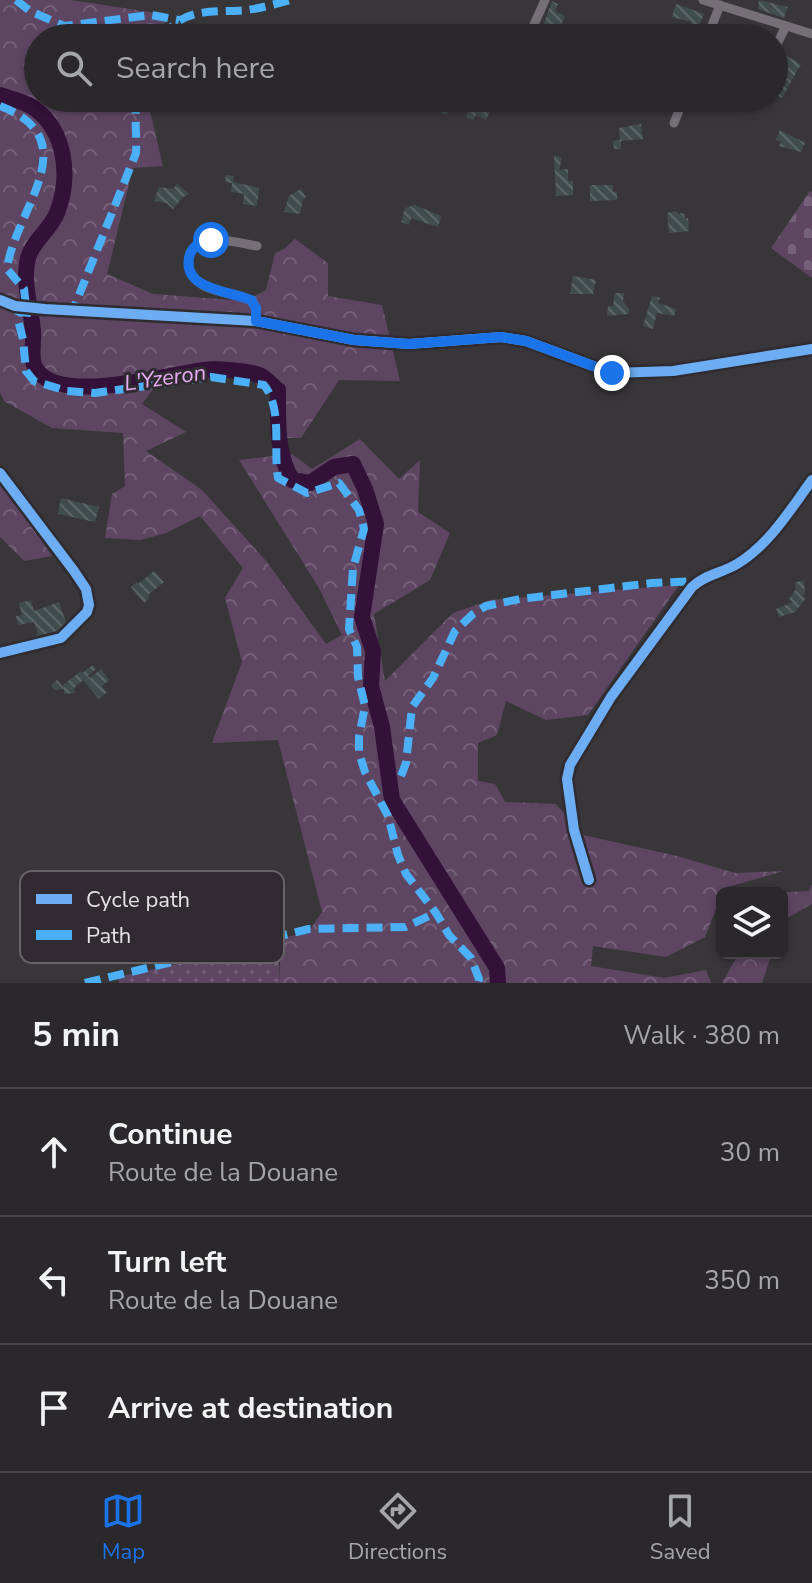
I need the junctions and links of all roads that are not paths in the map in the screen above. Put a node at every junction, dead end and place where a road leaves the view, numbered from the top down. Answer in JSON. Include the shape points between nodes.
{"nodes":[{"id":1,"x":545,"y":0,"type":"edge"},
{"id":2,"x":703,"y":0,"type":"edge"},
{"id":3,"x":720,"y":5,"type":"junction"},
{"id":4,"x":534,"y":24,"type":"edge"},
{"id":5,"x":713,"y":24,"type":"edge"},
{"id":6,"x":780,"y":24,"type":"edge"},
{"id":7,"x":788,"y":27,"type":"edge"},
{"id":8,"x":812,"y":34,"type":"edge"},
{"id":9,"x":678,"y":112,"type":"edge"},
{"id":10,"x":674,"y":123,"type":"dead end"},
{"id":11,"x":257,"y":246,"type":"dead end"},
{"id":12,"x":0,"y":300,"type":"edge"},
{"id":13,"x":256,"y":321,"type":"junction"},
{"id":14,"x":812,"y":349,"type":"edge"},
{"id":15,"x":0,"y":473,"type":"edge"},
{"id":16,"x":812,"y":480,"type":"edge"},
{"id":17,"x":0,"y":653,"type":"edge"},
{"id":18,"x":589,"y":880,"type":"dead end"}],
"edges":[{"from":1,"to":4,"type":"street"},
{"from":2,"to":3,"type":"street"},
{"from":3,"to":5,"type":"street"},
{"from":3,"to":6,"type":"street"},
{"from":7,"to":8,"type":"street"},
{"from":9,"to":10,"type":"street"},
{"from":11,"to":13,"type":"street","via":[[200,242],[188,259],[189,272],[198,282],[251,300]]},
{"from":12,"to":13,"type":"main road","via":[[15,306]]},
{"from":13,"to":14,"type":"main road","via":[[354,340],[409,344],[501,337],[612,373],[673,371]]},
{"from":15,"to":17,"type":"street","via":[[74,571],[89,605],[61,638]]},
{"from":16,"to":18,"type":"street","via":[[786,518],[738,564],[692,587],[611,697],[570,765],[574,830]]}]}
